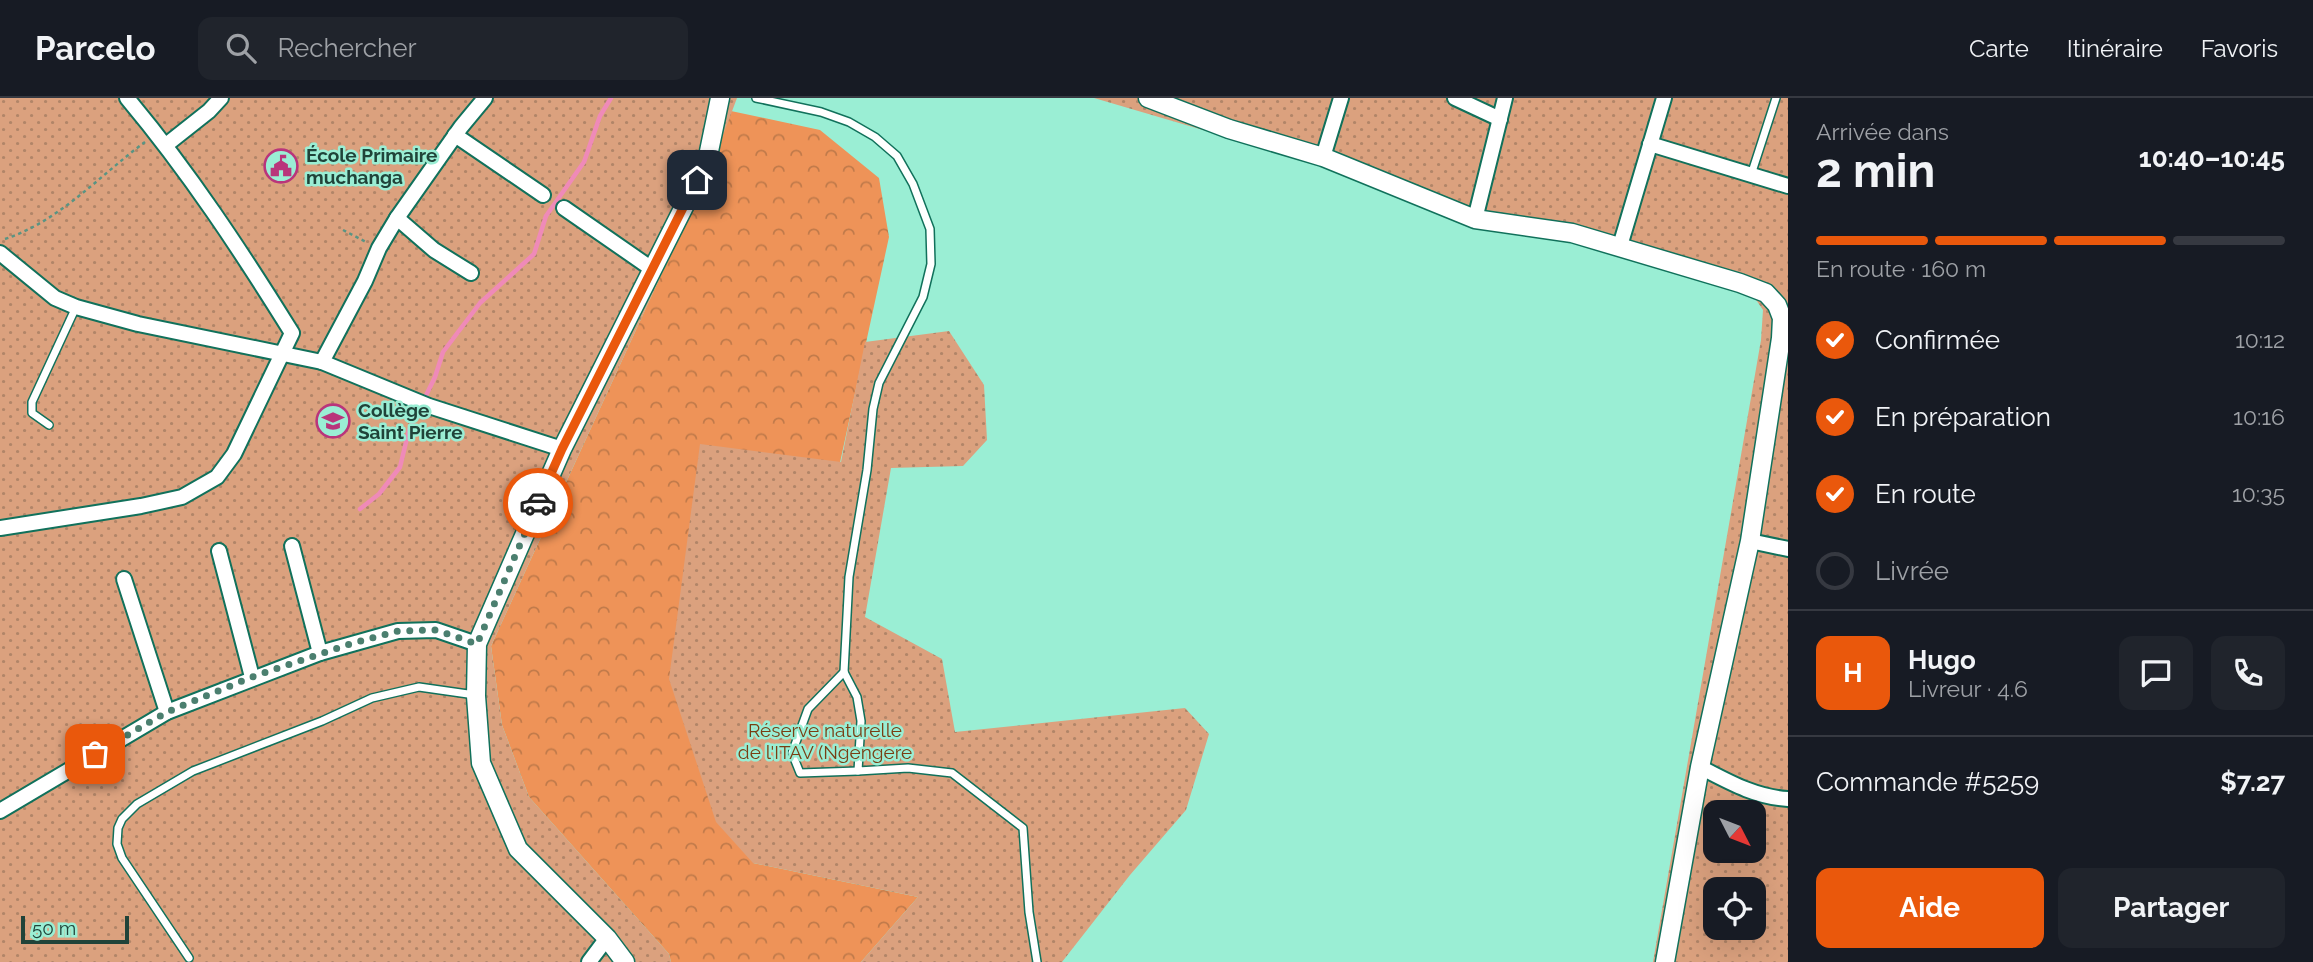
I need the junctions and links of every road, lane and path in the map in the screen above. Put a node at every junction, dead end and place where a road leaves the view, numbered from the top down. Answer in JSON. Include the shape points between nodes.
{"nodes":[{"id":1,"x":127,"y":98,"type":"edge"},
{"id":2,"x":221,"y":98,"type":"edge"},
{"id":3,"x":485,"y":98,"type":"edge"},
{"id":4,"x":720,"y":98,"type":"edge"},
{"id":5,"x":756,"y":98,"type":"edge"},
{"id":6,"x":1148,"y":98,"type":"edge"},
{"id":7,"x":1341,"y":98,"type":"edge"},
{"id":8,"x":1455,"y":98,"type":"edge"},
{"id":9,"x":1505,"y":98,"type":"edge"},
{"id":10,"x":1664,"y":98,"type":"edge"},
{"id":11,"x":1776,"y":98,"type":"edge"},
{"id":12,"x":1500,"y":118,"type":"junction"},
{"id":13,"x":156,"y":133,"type":"junction"},
{"id":14,"x":455,"y":135,"type":"junction"},
{"id":15,"x":1650,"y":144,"type":"junction"},
{"id":16,"x":166,"y":145,"type":"junction"},
{"id":17,"x":1323,"y":157,"type":"junction"},
{"id":18,"x":1751,"y":174,"type":"junction"},
{"id":19,"x":1788,"y":186,"type":"edge"},
{"id":20,"x":543,"y":195,"type":"dead end"},
{"id":21,"x":564,"y":208,"type":"dead end"},
{"id":22,"x":397,"y":218,"type":"junction"},
{"id":23,"x":1475,"y":219,"type":"junction"},
{"id":24,"x":343,"y":230,"type":"dead end"},
{"id":25,"x":0,"y":240,"type":"edge"},
{"id":26,"x":1620,"y":246,"type":"junction"},
{"id":27,"x":379,"y":248,"type":"junction"},
{"id":28,"x":0,"y":253,"type":"edge"},
{"id":29,"x":652,"y":269,"type":"junction"},
{"id":30,"x":471,"y":273,"type":"dead end"},
{"id":31,"x":1782,"y":303,"type":"edge"},
{"id":32,"x":76,"y":307,"type":"junction"},
{"id":33,"x":283,"y":354,"type":"junction"},
{"id":34,"x":322,"y":362,"type":"junction"},
{"id":35,"x":49,"y":425,"type":"dead end"},
{"id":36,"x":562,"y":449,"type":"junction"},
{"id":37,"x":0,"y":528,"type":"edge"},
{"id":38,"x":1749,"y":541,"type":"junction"},
{"id":39,"x":292,"y":546,"type":"dead end"},
{"id":40,"x":1788,"y":549,"type":"edge"},
{"id":41,"x":219,"y":551,"type":"dead end"},
{"id":42,"x":124,"y":579,"type":"dead end"},
{"id":43,"x":477,"y":644,"type":"junction"},
{"id":44,"x":320,"y":653,"type":"junction"},
{"id":45,"x":844,"y":673,"type":"junction"},
{"id":46,"x":252,"y":677,"type":"junction"},
{"id":47,"x":476,"y":695,"type":"junction"},
{"id":48,"x":167,"y":712,"type":"junction"},
{"id":49,"x":1700,"y":767,"type":"junction"},
{"id":50,"x":859,"y":771,"type":"junction"},
{"id":51,"x":1788,"y":799,"type":"edge"},
{"id":52,"x":0,"y":811,"type":"edge"},
{"id":53,"x":607,"y":938,"type":"junction"},
{"id":54,"x":189,"y":958,"type":"dead end"},
{"id":55,"x":589,"y":962,"type":"edge"},
{"id":56,"x":625,"y":962,"type":"edge"},
{"id":57,"x":1037,"y":962,"type":"edge"},
{"id":58,"x":1665,"y":962,"type":"edge"}],
"edges":[{"from":1,"to":13,"type":"street"},
{"from":2,"to":16,"type":"street"},
{"from":3,"to":14,"type":"street"},
{"from":4,"to":29,"type":"street","via":[[706,161]]},
{"from":5,"to":45,"type":"lane","via":[[821,112],[875,137],[897,156],[930,229],[932,264],[923,297],[879,383],[873,409],[849,577]]},
{"from":6,"to":17,"type":"street"},
{"from":7,"to":17,"type":"street"},
{"from":8,"to":12,"type":"street"},
{"from":9,"to":12,"type":"street"},
{"from":10,"to":15,"type":"street"},
{"from":11,"to":18,"type":"lane"},
{"from":12,"to":23,"type":"street"},
{"from":13,"to":16,"type":"street"},
{"from":13,"to":25,"type":"path","via":[[47,218],[24,233]]},
{"from":14,"to":20,"type":"street"},
{"from":14,"to":22,"type":"street"},
{"from":15,"to":18,"type":"street"},
{"from":15,"to":26,"type":"street"},
{"from":16,"to":33,"type":"street","via":[[239,247],[292,333]]},
{"from":17,"to":23,"type":"street"},
{"from":18,"to":19,"type":"street"},
{"from":21,"to":29,"type":"street"},
{"from":22,"to":27,"type":"street"},
{"from":22,"to":30,"type":"street","via":[[433,250]]},
{"from":23,"to":26,"type":"street","via":[[1572,233]]},
{"from":24,"to":27,"type":"path"},
{"from":26,"to":31,"type":"street","via":[[1740,283]]},
{"from":27,"to":34,"type":"street"},
{"from":28,"to":32,"type":"street","via":[[55,298]]},
{"from":29,"to":36,"type":"street"},
{"from":31,"to":38,"type":"street","via":[[1781,338]]},
{"from":32,"to":33,"type":"street"},
{"from":32,"to":35,"type":"lane","via":[[32,402],[32,413]]},
{"from":33,"to":34,"type":"street"},
{"from":33,"to":37,"type":"street","via":[[234,454],[217,477],[182,497]]},
{"from":34,"to":36,"type":"street","via":[[426,404]]},
{"from":36,"to":43,"type":"street"},
{"from":38,"to":40,"type":"street"},
{"from":38,"to":49,"type":"street"},
{"from":39,"to":44,"type":"street"},
{"from":41,"to":46,"type":"street"},
{"from":42,"to":48,"type":"street"},
{"from":43,"to":44,"type":"street","via":[[436,630],[398,631]]},
{"from":43,"to":47,"type":"street"},
{"from":44,"to":46,"type":"street"},
{"from":45,"to":50,"type":"lane","via":[[857,697],[861,721]]},
{"from":45,"to":50,"type":"lane","via":[[808,709],[792,753],[800,773]]},
{"from":46,"to":48,"type":"street"},
{"from":47,"to":53,"type":"street","via":[[481,763],[519,849]]},
{"from":47,"to":54,"type":"lane","via":[[419,687],[372,698],[193,771],[137,804],[122,819],[117,844]]},
{"from":48,"to":52,"type":"street"},
{"from":49,"to":51,"type":"street","via":[[1742,789]]},
{"from":49,"to":58,"type":"street"},
{"from":50,"to":57,"type":"lane","via":[[908,768],[952,773],[1023,828]]},
{"from":53,"to":55,"type":"street"},
{"from":53,"to":56,"type":"street"}]}
